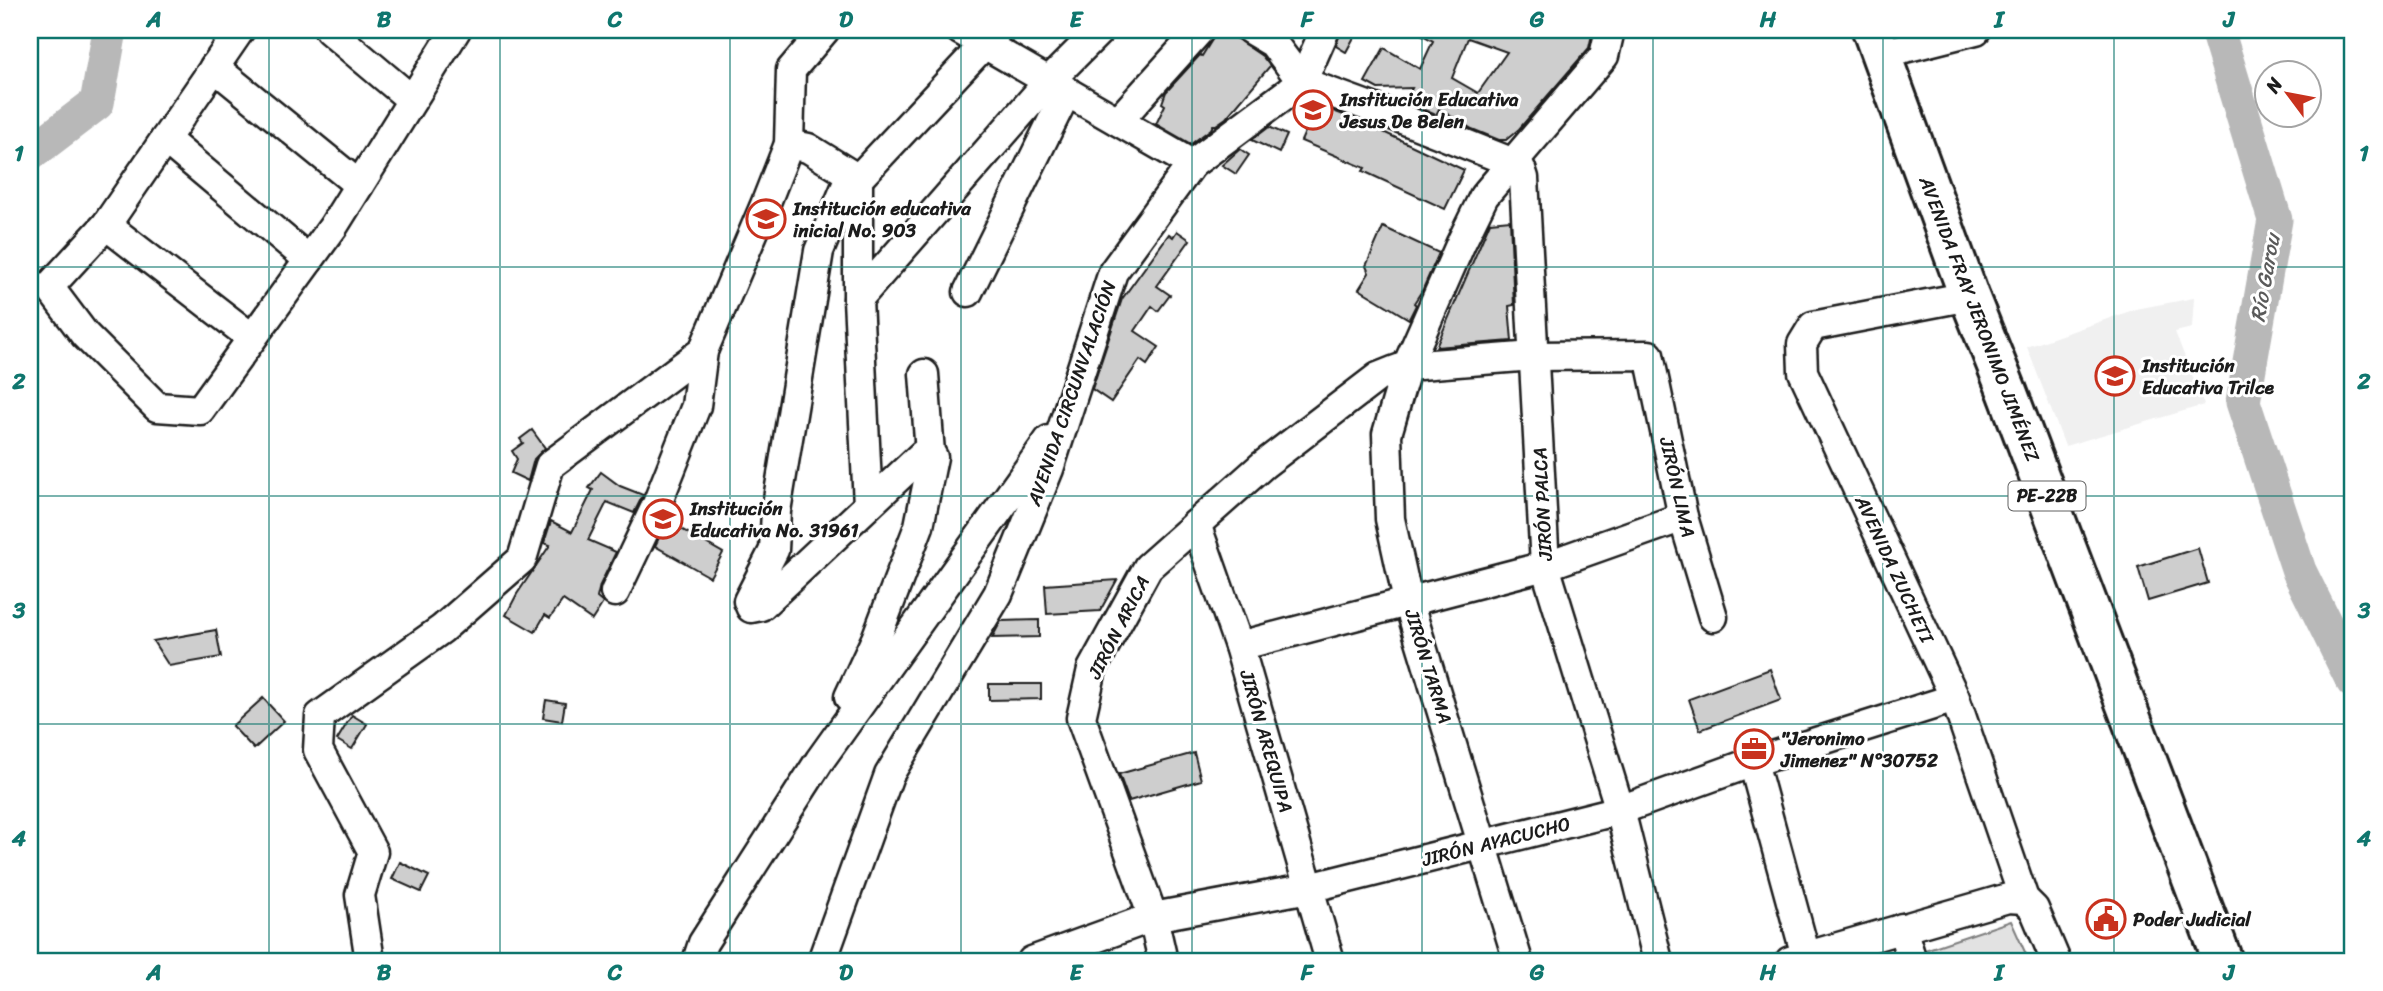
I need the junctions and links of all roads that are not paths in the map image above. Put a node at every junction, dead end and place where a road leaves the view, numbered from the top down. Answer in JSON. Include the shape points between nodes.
{"nodes":[{"id":1,"x":240,"y":30,"type":"edge"},
{"id":2,"x":329,"y":30,"type":"edge"},
{"id":3,"x":456,"y":30,"type":"edge"},
{"id":4,"x":825,"y":30,"type":"edge"},
{"id":5,"x":960,"y":30,"type":"edge"},
{"id":6,"x":1100,"y":30,"type":"edge"},
{"id":7,"x":1200,"y":30,"type":"edge"},
{"id":8,"x":1251,"y":30,"type":"edge"},
{"id":9,"x":1325,"y":30,"type":"edge"},
{"id":10,"x":1610,"y":30,"type":"edge"},
{"id":11,"x":1976,"y":30,"type":"edge"},
{"id":12,"x":991,"y":37,"type":"edge"},
{"id":13,"x":1876,"y":42,"type":"edge"},
{"id":14,"x":214,"y":67,"type":"junction"},
{"id":15,"x":1302,"y":82,"type":"junction"},
{"id":16,"x":1058,"y":86,"type":"junction"},
{"id":17,"x":412,"y":100,"type":"junction"},
{"id":18,"x":1118,"y":121,"type":"junction"},
{"id":19,"x":165,"y":139,"type":"junction"},
{"id":20,"x":789,"y":144,"type":"junction"},
{"id":21,"x":1511,"y":162,"type":"junction"},
{"id":22,"x":1192,"y":164,"type":"junction"},
{"id":23,"x":855,"y":177,"type":"junction"},
{"id":24,"x":359,"y":185,"type":"junction"},
{"id":25,"x":106,"y":225,"type":"junction"},
{"id":26,"x":309,"y":260,"type":"junction"},
{"id":27,"x":968,"y":292,"type":"dead end"},
{"id":28,"x":39,"y":293,"type":"edge"},
{"id":29,"x":1969,"y":296,"type":"junction"},
{"id":30,"x":858,"y":299,"type":"junction"},
{"id":31,"x":251,"y":338,"type":"junction"},
{"id":32,"x":703,"y":351,"type":"junction"},
{"id":33,"x":1649,"y":355,"type":"joint"},
{"id":34,"x":1534,"y":356,"type":"junction"},
{"id":35,"x":1408,"y":366,"type":"junction"},
{"id":36,"x":924,"y":374,"type":"dead end"},
{"id":37,"x":1066,"y":415,"type":"junction"},
{"id":38,"x":930,"y":453,"type":"junction"},
{"id":39,"x":868,"y":506,"type":"junction"},
{"id":40,"x":1683,"y":517,"type":"junction"},
{"id":41,"x":1196,"y":524,"type":"junction"},
{"id":42,"x":1545,"y":566,"type":"junction"},
{"id":43,"x":615,"y":593,"type":"dead end"},
{"id":44,"x":1409,"y":601,"type":"junction"},
{"id":45,"x":1713,"y":617,"type":"dead end"},
{"id":46,"x":1239,"y":646,"type":"junction"},
{"id":47,"x":1955,"y":698,"type":"junction"},
{"id":48,"x":837,"y":736,"type":"junction"},
{"id":49,"x":1753,"y":762,"type":"junction"},
{"id":50,"x":1620,"y":810,"type":"junction"},
{"id":51,"x":1484,"y":844,"type":"junction"},
{"id":52,"x":1308,"y":888,"type":"junction"},
{"id":53,"x":2024,"y":899,"type":"junction"},
{"id":54,"x":1153,"y":917,"type":"junction"},
{"id":55,"x":1902,"y":928,"type":"junction"},
{"id":56,"x":1798,"y":958,"type":"edge"},
{"id":57,"x":370,"y":961,"type":"edge"},
{"id":58,"x":698,"y":961,"type":"edge"},
{"id":59,"x":822,"y":961,"type":"edge"},
{"id":60,"x":1032,"y":961,"type":"edge"},
{"id":61,"x":1163,"y":961,"type":"edge"},
{"id":62,"x":1331,"y":961,"type":"edge"},
{"id":63,"x":1518,"y":961,"type":"edge"},
{"id":64,"x":1658,"y":961,"type":"edge"},
{"id":65,"x":1912,"y":961,"type":"edge"},
{"id":66,"x":2056,"y":961,"type":"edge"},
{"id":67,"x":2223,"y":961,"type":"edge"}],
"edges":[{"from":1,"to":14,"type":"street"},
{"from":2,"to":17,"type":"street"},
{"from":3,"to":17,"type":"street"},
{"from":4,"to":20,"type":"street","via":[[791,70]]},
{"from":5,"to":12,"type":"street"},
{"from":6,"to":16,"type":"street"},
{"from":7,"to":18,"type":"street"},
{"from":8,"to":15,"type":"street","via":[[1273,43]]},
{"from":9,"to":15,"type":"street"},
{"from":10,"to":21,"type":"street","name":"JIRÓN TARMA","via":[[1604,56]]},
{"from":11,"to":13,"type":"street"},
{"from":12,"to":16,"type":"street"},
{"from":12,"to":23,"type":"street"},
{"from":13,"to":29,"type":"highway","name":"AVENIDA FRAY JERONIMO JIMÉNEZ","number":"PE-22B"},
{"from":14,"to":19,"type":"street"},
{"from":14,"to":24,"type":"street"},
{"from":15,"to":21,"type":"street"},
{"from":15,"to":22,"type":"street","name":"AVENIDA CIRCUNVALACIÓN"},
{"from":16,"to":18,"type":"street"},
{"from":16,"to":27,"type":"street"},
{"from":16,"to":30,"type":"street"},
{"from":17,"to":24,"type":"street"},
{"from":18,"to":22,"type":"street"},
{"from":19,"to":25,"type":"street"},
{"from":19,"to":26,"type":"street"},
{"from":20,"to":23,"type":"street","via":[[808,148]]},
{"from":20,"to":32,"type":"street"},
{"from":21,"to":34,"type":"street","name":"JIRÓN PALCA","via":[[1524,178]]},
{"from":21,"to":35,"type":"street","name":"JIRÓN TARMA","via":[[1484,196]]},
{"from":22,"to":37,"type":"street","name":"AVENIDA CIRCUNVALACIÓN","via":[[1113,272]]},
{"from":23,"to":30,"type":"street"},
{"from":23,"to":39,"type":"street","via":[[819,251],[776,511],[774,550],[748,601],[751,608],[761,606]]},
{"from":24,"to":26,"type":"street"},
{"from":25,"to":28,"type":"street"},
{"from":25,"to":31,"type":"street"},
{"from":26,"to":31,"type":"street"},
{"from":28,"to":31,"type":"street","via":[[157,407],[200,410]]},
{"from":29,"to":47,"type":"street","name":"AVENIDA ZUCHETI","via":[[1814,326],[1802,344],[1803,372]]},
{"from":29,"to":67,"type":"highway","name":"AVENIDA FRAY JERONIMO JIMÉNEZ","number":"PE-22B"},
{"from":30,"to":39,"type":"street"},
{"from":32,"to":43,"type":"street","via":[[696,405]]},
{"from":32,"to":57,"type":"street","via":[[550,465],[522,559],[442,629],[320,716],[318,750],[373,852],[360,895]]},
{"from":33,"to":34,"type":"street","name":"JIRÓN ARICA"},
{"from":33,"to":40,"type":"street","name":"JIRÓN LIMA"},
{"from":34,"to":35,"type":"street","name":"JIRÓN ARICA"},
{"from":34,"to":42,"type":"street","name":"JIRÓN PALCA"},
{"from":35,"to":41,"type":"street","name":"JIRÓN ARICA","via":[[1378,377],[1263,465]]},
{"from":35,"to":44,"type":"street","name":"JIRÓN TARMA","via":[[1387,434],[1390,519]]},
{"from":36,"to":38,"type":"street"},
{"from":37,"to":48,"type":"street"},
{"from":37,"to":59,"type":"street","name":"AVENIDA CIRCUNVALACIÓN","via":[[998,594],[888,775]]},
{"from":38,"to":39,"type":"street","via":[[923,454]]},
{"from":38,"to":48,"type":"street","via":[[933,457],[919,526],[876,639],[842,711]]},
{"from":40,"to":42,"type":"street"},
{"from":40,"to":45,"type":"street","name":"JIRÓN LIMA"},
{"from":41,"to":46,"type":"street","name":"JIRÓN AREQUIPA"},
{"from":41,"to":54,"type":"street","name":"JIRÓN ARICA","via":[[1148,567],[1092,669],[1081,718]]},
{"from":42,"to":44,"type":"street"},
{"from":42,"to":50,"type":"street","name":"JIRÓN PALCA"},
{"from":44,"to":46,"type":"street"},
{"from":44,"to":51,"type":"street","name":"JIRÓN TARMA"},
{"from":46,"to":52,"type":"street","name":"JIRÓN AREQUIPA"},
{"from":47,"to":49,"type":"street","name":"JIRÓN AYACUCHO"},
{"from":47,"to":53,"type":"street","name":"AVENIDA ZUCHETI"},
{"from":48,"to":58,"type":"street","via":[[703,943]]},
{"from":49,"to":50,"type":"street","name":"JIRÓN AYACUCHO"},
{"from":49,"to":56,"type":"street"},
{"from":50,"to":51,"type":"street","name":"JIRÓN AYACUCHO"},
{"from":50,"to":64,"type":"street","name":"JIRÓN PALCA"},
{"from":51,"to":52,"type":"street","name":"JIRÓN AYACUCHO"},
{"from":51,"to":63,"type":"street","name":"JIRÓN TARMA"},
{"from":52,"to":54,"type":"street","name":"JIRÓN AYACUCHO"},
{"from":52,"to":62,"type":"street","name":"JIRÓN AREQUIPA"},
{"from":53,"to":55,"type":"street","via":[[2008,898]]},
{"from":53,"to":66,"type":"street","name":"AVENIDA ZUCHETI","via":[[2034,909]]},
{"from":54,"to":60,"type":"street","name":"JIRÓN AYACUCHO"},
{"from":54,"to":61,"type":"street","name":"JIRÓN ARICA"},
{"from":55,"to":56,"type":"street"},
{"from":55,"to":65,"type":"street"}]}
